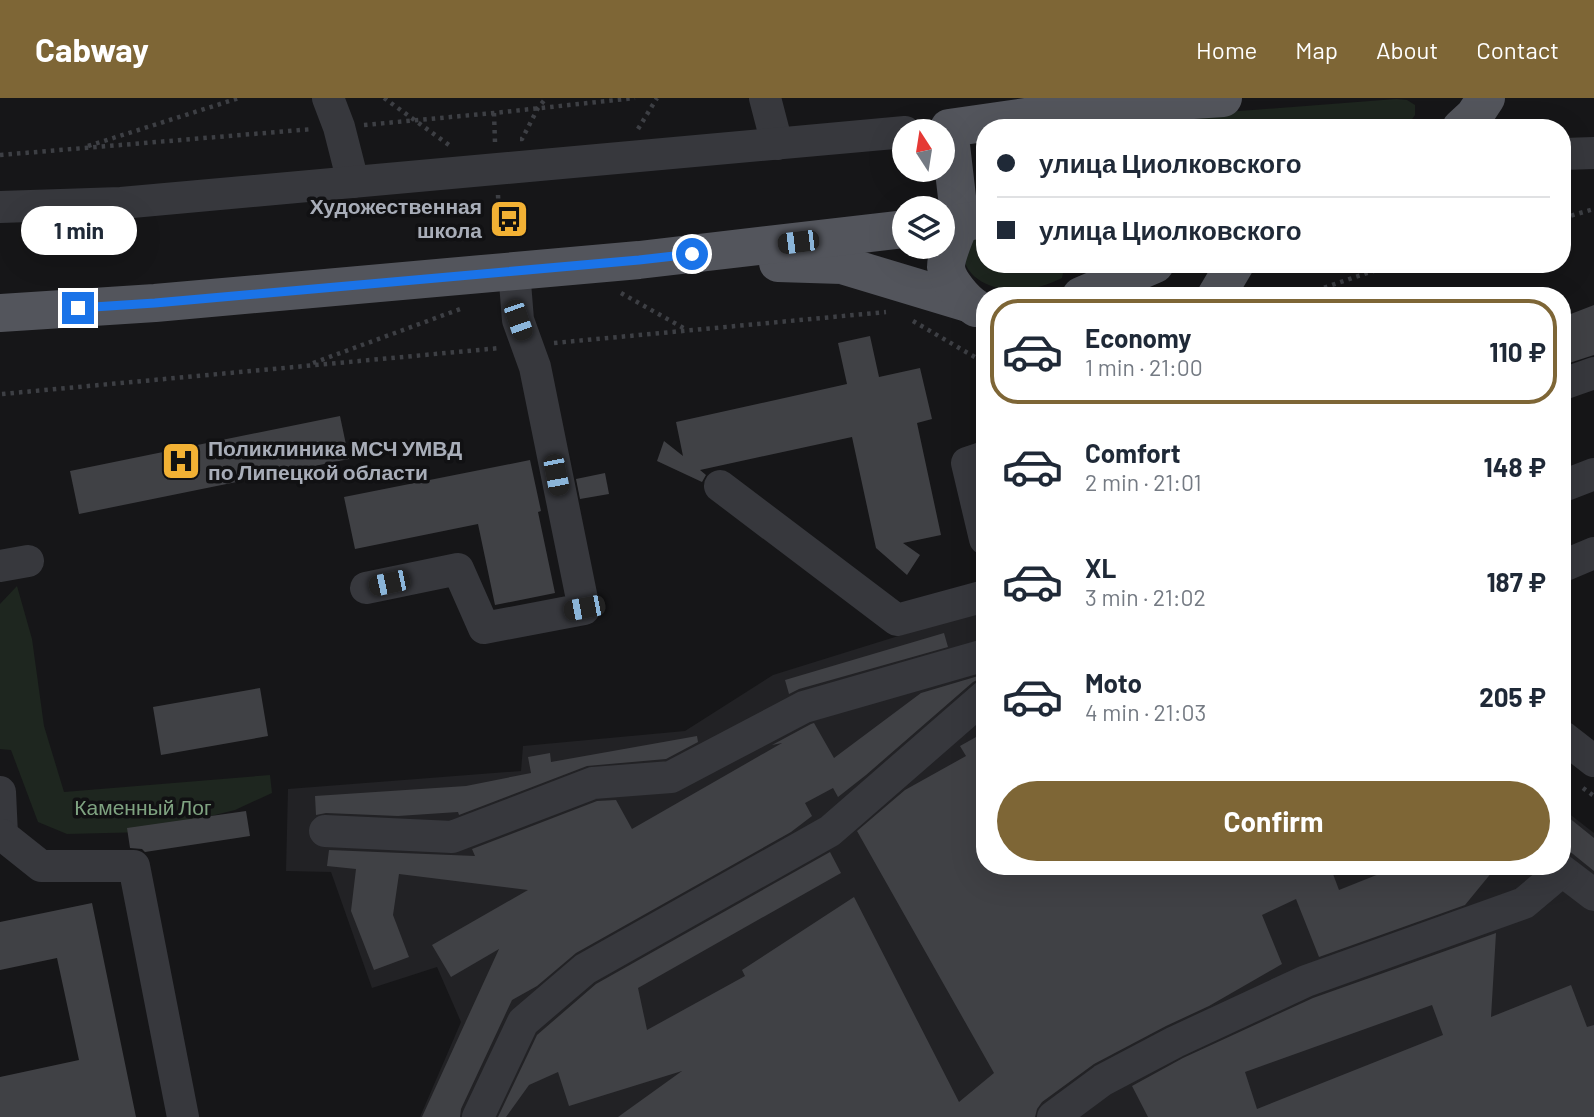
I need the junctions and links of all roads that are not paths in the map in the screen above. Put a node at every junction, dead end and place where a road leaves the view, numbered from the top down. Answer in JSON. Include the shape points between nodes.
{"nodes":[{"id":1,"x":328,"y":98,"type":"edge"},
{"id":2,"x":765,"y":98,"type":"edge"},
{"id":3,"x":1223,"y":98,"type":"edge"},
{"id":4,"x":1486,"y":98,"type":"edge"},
{"id":5,"x":1101,"y":102,"type":"edge"},
{"id":6,"x":997,"y":119,"type":"edge"},
{"id":7,"x":1471,"y":119,"type":"edge"},
{"id":8,"x":976,"y":122,"type":"edge"},
{"id":9,"x":956,"y":126,"type":"edge"},
{"id":10,"x":892,"y":133,"type":"edge"},
{"id":11,"x":777,"y":144,"type":"junction"},
{"id":12,"x":1594,"y":153,"type":"edge"},
{"id":13,"x":1571,"y":154,"type":"edge"},
{"id":14,"x":352,"y":182,"type":"junction"},
{"id":15,"x":949,"y":182,"type":"edge"},
{"id":16,"x":0,"y":207,"type":"edge"},
{"id":17,"x":963,"y":222,"type":"edge"},
{"id":18,"x":892,"y":231,"type":"edge"},
{"id":19,"x":639,"y":260,"type":"junction"},
{"id":20,"x":514,"y":270,"type":"junction"},
{"id":21,"x":1128,"y":273,"type":"edge"},
{"id":22,"x":1087,"y":287,"type":"edge"},
{"id":23,"x":976,"y":307,"type":"edge"},
{"id":24,"x":976,"y":308,"type":"edge"},
{"id":25,"x":0,"y":313,"type":"edge"},
{"id":26,"x":1594,"y":373,"type":"edge"},
{"id":27,"x":1571,"y":381,"type":"edge"},
{"id":28,"x":976,"y":460,"type":"edge"},
{"id":29,"x":1594,"y":474,"type":"edge"},
{"id":30,"x":1571,"y":483,"type":"edge"},
{"id":31,"x":720,"y":486,"type":"dead end"},
{"id":32,"x":976,"y":501,"type":"edge"},
{"id":33,"x":1594,"y":553,"type":"edge"},
{"id":34,"x":1571,"y":563,"type":"edge"},
{"id":35,"x":366,"y":588,"type":"dead end"},
{"id":36,"x":976,"y":598,"type":"edge"},
{"id":37,"x":976,"y":658,"type":"edge"},
{"id":38,"x":976,"y":704,"type":"edge"},
{"id":39,"x":1571,"y":743,"type":"edge"},
{"id":40,"x":1594,"y":761,"type":"edge"},
{"id":41,"x":0,"y":792,"type":"edge"},
{"id":42,"x":325,"y":831,"type":"dead end"},
{"id":43,"x":1,"y":836,"type":"edge"},
{"id":44,"x":1553,"y":875,"type":"edge"},
{"id":45,"x":1567,"y":875,"type":"edge"},
{"id":46,"x":1594,"y":895,"type":"edge"},
{"id":47,"x":183,"y":1117,"type":"edge"},
{"id":48,"x":478,"y":1117,"type":"edge"},
{"id":49,"x":1053,"y":1117,"type":"edge"}],
"edges":[{"from":1,"to":14,"type":"street"},
{"from":2,"to":11,"type":"street"},
{"from":3,"to":5,"type":"main road"},
{"from":4,"to":7,"type":"main road"},
{"from":5,"to":6,"type":"main road"},
{"from":8,"to":9,"type":"main road"},
{"from":10,"to":11,"type":"street"},
{"from":11,"to":14,"type":"street"},
{"from":12,"to":13,"type":"street"},
{"from":14,"to":16,"type":"street","via":[[121,203]]},
{"from":15,"to":17,"type":"main road"},
{"from":17,"to":23,"type":"main road","via":[[946,267],[953,284]]},
{"from":18,"to":19,"type":"main road"},
{"from":19,"to":20,"type":"main road"},
{"from":19,"to":24,"type":"main road","via":[[842,265]]},
{"from":20,"to":25,"type":"main road"},
{"from":20,"to":35,"type":"street","via":[[518,320],[535,368],[584,608],[484,628],[458,569]]},
{"from":21,"to":22,"type":"main road"},
{"from":26,"to":27,"type":"street"},
{"from":28,"to":32,"type":"street","via":[[967,463]]},
{"from":29,"to":30,"type":"street"},
{"from":31,"to":36,"type":"street","via":[[897,620]]},
{"from":33,"to":34,"type":"street"},
{"from":37,"to":42,"type":"street","via":[[804,707],[671,777],[593,783],[452,836]]},
{"from":38,"to":48,"type":"street","via":[[830,831],[585,969],[523,1022]]},
{"from":39,"to":40,"type":"street"},
{"from":41,"to":43,"type":"street"},
{"from":43,"to":47,"type":"street","via":[[41,866],[134,866]]},
{"from":44,"to":49,"type":"street","via":[[1524,903],[1306,981],[1175,1042],[1103,1080]]},
{"from":45,"to":46,"type":"street"}]}
